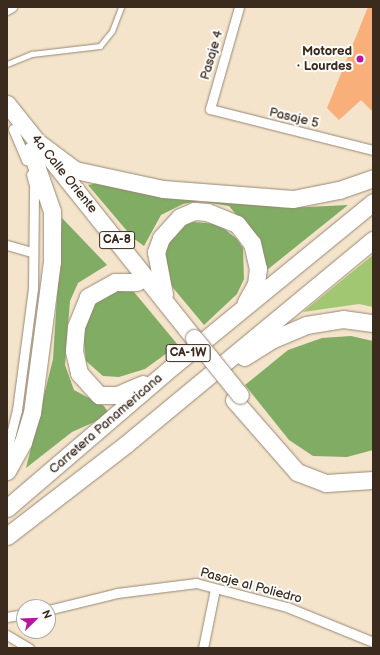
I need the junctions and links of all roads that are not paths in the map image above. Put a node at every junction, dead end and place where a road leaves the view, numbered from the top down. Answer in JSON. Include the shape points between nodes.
{"nodes":[{"id":1,"x":12,"y":7,"type":"edge"},
{"id":2,"x":121,"y":7,"type":"edge"},
{"id":3,"x":239,"y":7,"type":"edge"},
{"id":4,"x":7,"y":10,"type":"edge"},
{"id":5,"x":7,"y":64,"type":"edge"},
{"id":6,"x":7,"y":104,"type":"edge"},
{"id":7,"x":210,"y":109,"type":"joint"},
{"id":8,"x":10,"y":125,"type":"edge"},
{"id":9,"x":35,"y":147,"type":"junction"},
{"id":10,"x":373,"y":150,"type":"edge"},
{"id":11,"x":373,"y":178,"type":"edge"},
{"id":12,"x":373,"y":202,"type":"edge"},
{"id":13,"x":373,"y":240,"type":"edge"},
{"id":14,"x":7,"y":245,"type":"edge"},
{"id":15,"x":31,"y":252,"type":"junction"},
{"id":16,"x":137,"y":282,"type":"junction"},
{"id":17,"x":166,"y":302,"type":"junction"},
{"id":18,"x":373,"y":323,"type":"edge"},
{"id":19,"x":211,"y":334,"type":"junction"},
{"id":20,"x":191,"y":340,"type":"junction"},
{"id":21,"x":174,"y":365,"type":"junction"},
{"id":22,"x":237,"y":398,"type":"junction"},
{"id":23,"x":125,"y":445,"type":"junction"},
{"id":24,"x":7,"y":450,"type":"edge"},
{"id":25,"x":7,"y":471,"type":"edge"},
{"id":26,"x":373,"y":472,"type":"edge"},
{"id":27,"x":373,"y":480,"type":"edge"},
{"id":28,"x":7,"y":508,"type":"edge"},
{"id":29,"x":7,"y":536,"type":"edge"},
{"id":30,"x":215,"y":589,"type":"junction"},
{"id":31,"x":56,"y":608,"type":"edge"},
{"id":32,"x":7,"y":635,"type":"edge"},
{"id":33,"x":373,"y":642,"type":"edge"},
{"id":34,"x":30,"y":648,"type":"edge"},
{"id":35,"x":203,"y":648,"type":"edge"}],
"edges":[{"from":1,"to":4,"type":"street"},
{"from":2,"to":5,"type":"lane","via":[[112,31],[100,46],[32,54]]},
{"from":3,"to":7,"type":"street","name":"Pasaje 4"},
{"from":6,"to":9,"type":"highway","name":"4a Calle Oriente","number":"CA-8"},
{"from":7,"to":10,"type":"street","name":"Pasaje 5"},
{"from":8,"to":9,"type":"highway","name":"4a Calle Oriente","number":"CA-8"},
{"from":8,"to":15,"type":"street","via":[[34,185]]},
{"from":9,"to":11,"type":"highway","via":[[75,170],[163,189],[293,199],[339,190]]},
{"from":9,"to":16,"type":"highway","name":"4a Calle Oriente","number":"CA-8"},
{"from":9,"to":17,"type":"highway","name":"4a Calle Oriente","number":"CA-8"},
{"from":9,"to":25,"type":"highway","via":[[52,211],[52,261],[32,413],[23,442]]},
{"from":12,"to":19,"type":"highway","name":"Carretera Panamericana","number":"CA-1W"},
{"from":13,"to":23,"type":"highway","name":"Carretera Panamericana","number":"CA-1W"},
{"from":14,"to":15,"type":"street"},
{"from":15,"to":24,"type":"street","via":[[30,323],[17,410]]},
{"from":16,"to":20,"type":"highway","name":"4a Calle Oriente","number":"CA-8"},
{"from":16,"to":21,"type":"highway","via":[[114,282],[88,297],[76,327],[79,373],[91,390],[108,396],[127,392]]},
{"from":17,"to":19,"type":"highway","via":[[156,252],[169,225],[194,211],[219,216],[237,224],[255,254],[256,284],[246,304]]},
{"from":17,"to":20,"type":"highway","name":"4a Calle Oriente","number":"CA-8"},
{"from":18,"to":23,"type":"highway","via":[[360,319],[325,322],[271,340]]},
{"from":19,"to":21,"type":"highway","name":"Carretera Panamericana","number":"CA-1W"},
{"from":20,"to":22,"type":"highway","name":"4a Calle Oriente","number":"CA-8"},
{"from":21,"to":28,"type":"highway","name":"Carretera Panamericana","number":"CA-1W"},
{"from":22,"to":26,"type":"highway","via":[[284,449],[312,470],[340,477]]},
{"from":22,"to":27,"type":"highway","via":[[277,454],[297,472],[326,483]]},
{"from":23,"to":29,"type":"highway","name":"Carretera Panamericana","number":"CA-1W"},
{"from":30,"to":31,"type":"street","name":"Pasaje al Poliedro","via":[[178,583],[117,593]]},
{"from":30,"to":33,"type":"street","name":"Pasaje al Poliedro","via":[[287,607]]},
{"from":30,"to":35,"type":"street"},
{"from":32,"to":34,"type":"street"}]}
